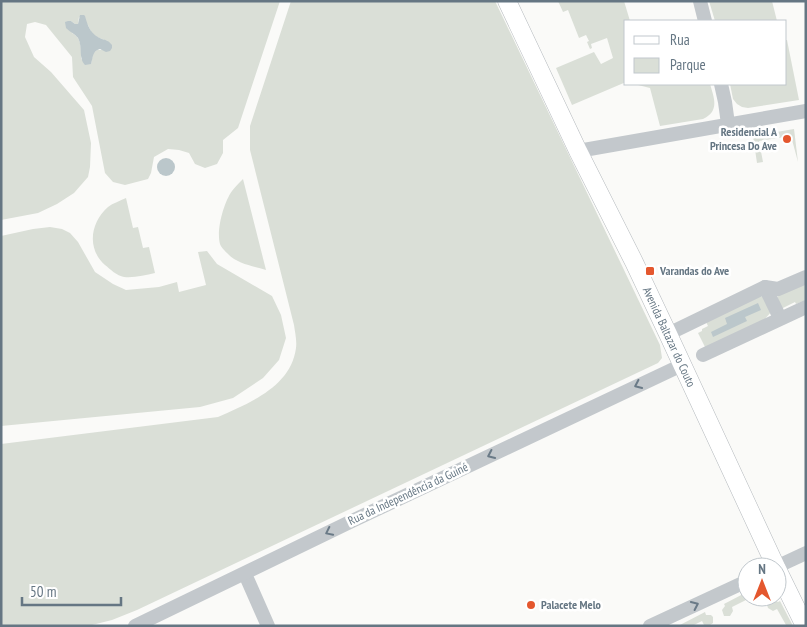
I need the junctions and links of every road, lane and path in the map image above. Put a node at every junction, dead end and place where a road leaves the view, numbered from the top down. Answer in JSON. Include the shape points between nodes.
{"nodes":[{"id":1,"x":507,"y":1,"type":"edge"},
{"id":2,"x":700,"y":1,"type":"edge"},
{"id":3,"x":705,"y":20,"type":"edge"},
{"id":4,"x":721,"y":85,"type":"edge"},
{"id":5,"x":806,"y":111,"type":"edge"},
{"id":6,"x":728,"y":124,"type":"junction"},
{"id":7,"x":578,"y":151,"type":"junction"},
{"id":8,"x":806,"y":277,"type":"edge"},
{"id":9,"x":765,"y":288,"type":"junction"},
{"id":10,"x":806,"y":307,"type":"edge"},
{"id":11,"x":780,"y":318,"type":"junction"},
{"id":12,"x":668,"y":334,"type":"junction"},
{"id":13,"x":704,"y":354,"type":"dead end"},
{"id":14,"x":682,"y":365,"type":"junction"},
{"id":15,"x":806,"y":553,"type":"edge"},
{"id":16,"x":771,"y":557,"type":"edge"},
{"id":17,"x":787,"y":562,"type":"edge"},
{"id":18,"x":245,"y":574,"type":"junction"},
{"id":19,"x":737,"y":586,"type":"edge"},
{"id":20,"x":787,"y":590,"type":"edge"},
{"id":21,"x":135,"y":626,"type":"edge"},
{"id":22,"x":268,"y":626,"type":"edge"},
{"id":23,"x":650,"y":626,"type":"edge"},
{"id":24,"x":805,"y":626,"type":"edge"}],
"edges":[{"from":1,"to":7,"type":"main road","name":"Avenida Baltazar do Couto"},
{"from":2,"to":3,"type":"street"},
{"from":4,"to":6,"type":"street"},
{"from":5,"to":6,"type":"street"},
{"from":6,"to":7,"type":"street"},
{"from":7,"to":12,"type":"main road","name":"Avenida Baltazar do Couto"},
{"from":8,"to":9,"type":"street","via":[[778,289]]},
{"from":9,"to":11,"type":"street"},
{"from":9,"to":12,"type":"street"},
{"from":10,"to":11,"type":"street","name":"Avenida Baltazar do Couto"},
{"from":11,"to":13,"type":"street","name":"Avenida Baltazar do Couto"},
{"from":12,"to":14,"type":"main road","name":"Avenida Baltazar do Couto"},
{"from":14,"to":16,"type":"main road","name":"Avenida Baltazar do Couto"},
{"from":14,"to":18,"type":"street","name":"Rua da Independência da Guiné","one_way":true},
{"from":15,"to":17,"type":"street"},
{"from":18,"to":21,"type":"street","name":"Rua da Independência da Guiné"},
{"from":18,"to":22,"type":"street"},
{"from":23,"to":19,"type":"street","one_way":true},
{"from":20,"to":24,"type":"main road","name":"Avenida Baltazar do Couto"}]}
